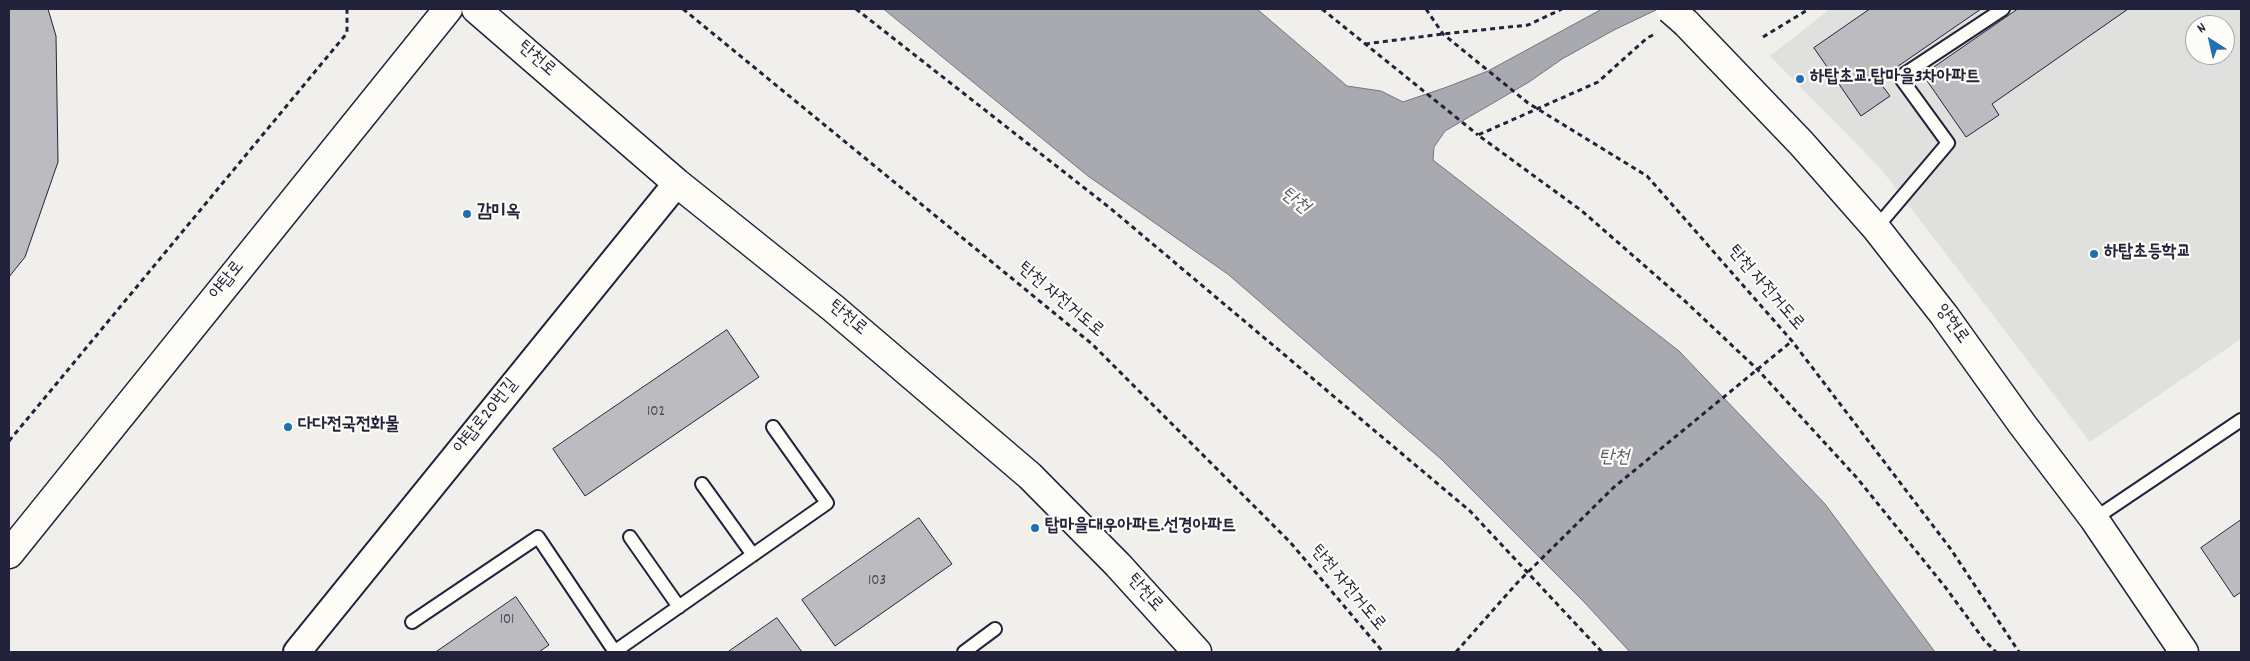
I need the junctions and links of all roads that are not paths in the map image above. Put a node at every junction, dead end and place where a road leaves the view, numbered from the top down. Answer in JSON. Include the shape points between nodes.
{"nodes":[{"id":1,"x":448,"y":9,"type":"edge"},
{"id":2,"x":476,"y":9,"type":"edge"},
{"id":3,"x":2002,"y":9,"type":"edge"},
{"id":4,"x":1678,"y":16,"type":"edge"},
{"id":5,"x":677,"y":183,"type":"junction"},
{"id":6,"x":1876,"y":228,"type":"junction"},
{"id":7,"x":2241,"y":420,"type":"edge"},
{"id":8,"x":773,"y":427,"type":"dead end"},
{"id":9,"x":702,"y":484,"type":"dead end"},
{"id":10,"x":2094,"y":519,"type":"junction"},
{"id":11,"x":630,"y":537,"type":"dead end"},
{"id":12,"x":9,"y":554,"type":"edge"},
{"id":13,"x":752,"y":555,"type":"junction"},
{"id":14,"x":679,"y":607,"type":"junction"},
{"id":15,"x":412,"y":622,"type":"dead end"},
{"id":16,"x":996,"y":629,"type":"dead end"},
{"id":17,"x":973,"y":650,"type":"edge"},
{"id":18,"x":297,"y":652,"type":"edge"},
{"id":19,"x":614,"y":652,"type":"edge"},
{"id":20,"x":1197,"y":652,"type":"edge"},
{"id":21,"x":2184,"y":652,"type":"edge"}],
"edges":[{"from":1,"to":12,"type":"main road","name":"야탑로"},
{"from":2,"to":5,"type":"main road","name":"탄천로"},
{"from":3,"to":6,"type":"lane","via":[[1900,78],[1948,143]]},
{"from":4,"to":6,"type":"main road","name":"양현로","via":[[1802,144]]},
{"from":5,"to":18,"type":"street","name":"야탑로20번길"},
{"from":5,"to":20,"type":"main road","name":"탄천로","via":[[833,308],[1030,476],[1118,565]]},
{"from":6,"to":10,"type":"main road","name":"양현로"},
{"from":7,"to":10,"type":"lane"},
{"from":8,"to":13,"type":"lane","via":[[827,503]]},
{"from":9,"to":13,"type":"lane"},
{"from":10,"to":21,"type":"main road","name":"양현로"},
{"from":11,"to":14,"type":"lane"},
{"from":13,"to":14,"type":"lane"},
{"from":14,"to":19,"type":"lane"},
{"from":15,"to":19,"type":"lane","via":[[538,537]]},
{"from":16,"to":17,"type":"lane"}]}
